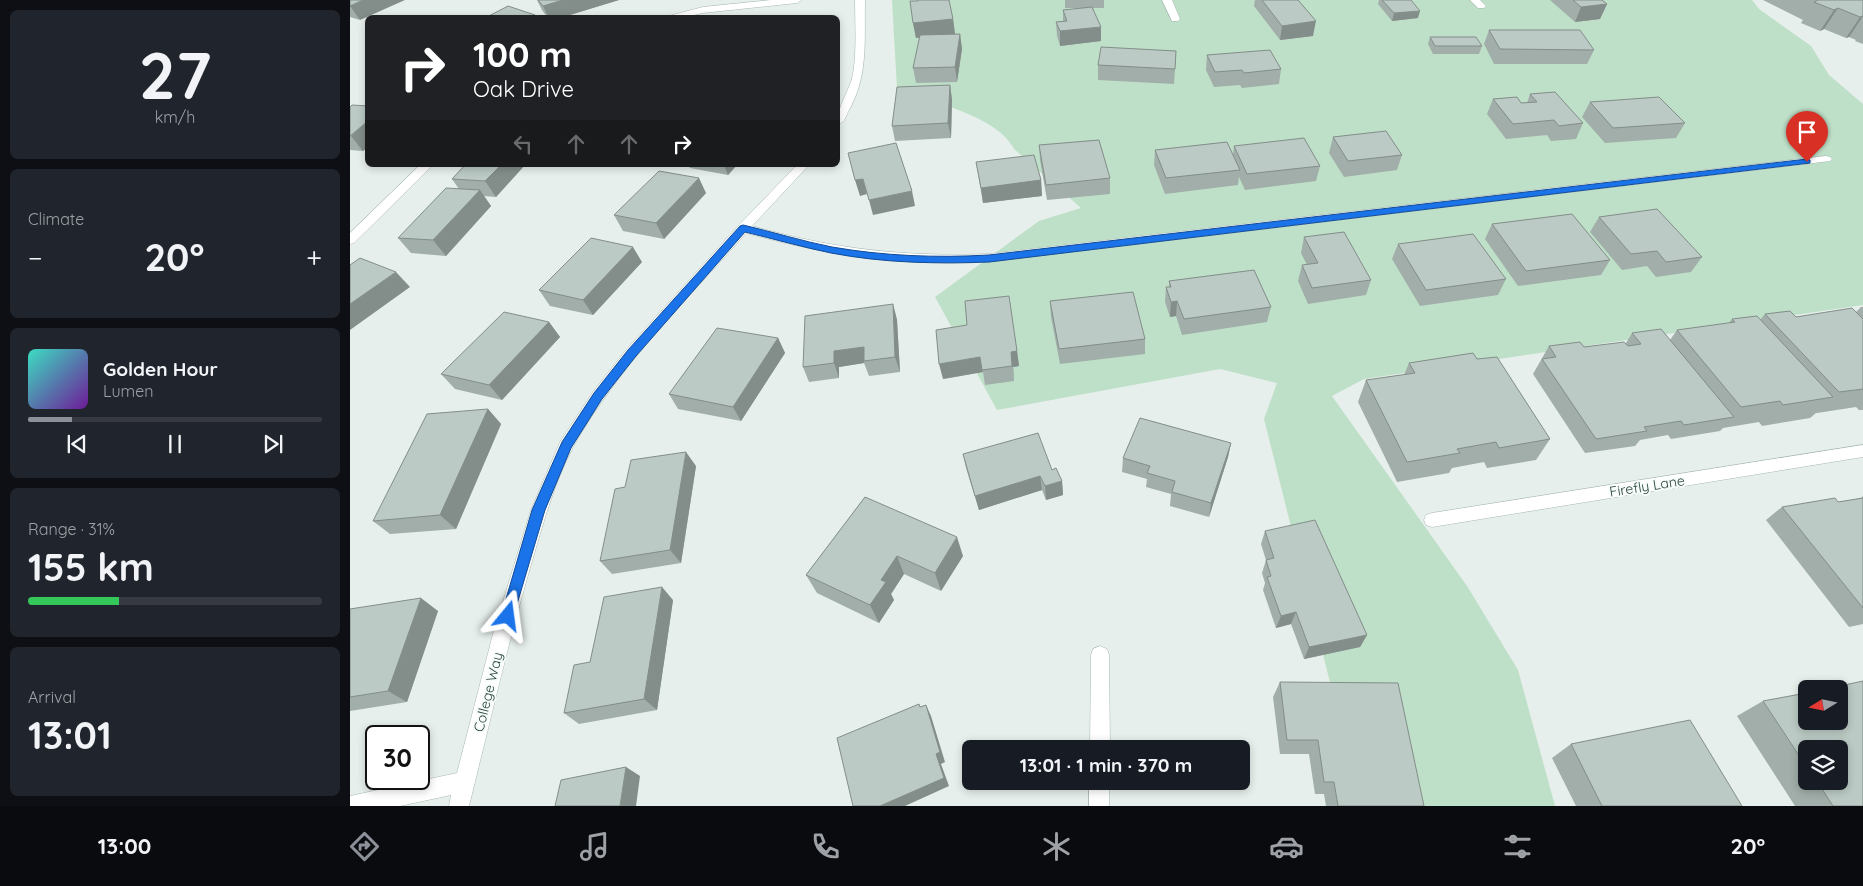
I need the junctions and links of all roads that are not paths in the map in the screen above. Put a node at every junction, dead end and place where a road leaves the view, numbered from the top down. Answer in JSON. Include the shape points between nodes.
{"nodes":[{"id":1,"x":797,"y":0,"type":"edge"},
{"id":2,"x":860,"y":0,"type":"edge"},
{"id":3,"x":1167,"y":0,"type":"edge"},
{"id":4,"x":679,"y":15,"type":"edge"},
{"id":5,"x":1176,"y":19,"type":"dead end"},
{"id":6,"x":840,"y":117,"type":"edge"},
{"id":7,"x":1826,"y":159,"type":"dead end"},
{"id":8,"x":426,"y":167,"type":"edge"},
{"id":9,"x":801,"y":167,"type":"edge"},
{"id":10,"x":743,"y":228,"type":"junction"},
{"id":11,"x":350,"y":240,"type":"edge"},
{"id":12,"x":1863,"y":451,"type":"edge"},
{"id":13,"x":1432,"y":520,"type":"dead end"},
{"id":14,"x":1100,"y":654,"type":"dead end"},
{"id":15,"x":1100,"y":740,"type":"edge"},
{"id":16,"x":465,"y":782,"type":"junction"},
{"id":17,"x":1099,"y":790,"type":"edge"},
{"id":18,"x":350,"y":806,"type":"edge"},
{"id":19,"x":459,"y":806,"type":"edge"},
{"id":20,"x":1099,"y":806,"type":"edge"}],
"edges":[{"from":1,"to":4,"type":"street"},
{"from":2,"to":6,"type":"street","via":[[856,83]]},
{"from":3,"to":5,"type":"street"},
{"from":7,"to":10,"type":"street","via":[[989,258],[903,258],[832,250]]},
{"from":8,"to":11,"type":"street"},
{"from":9,"to":10,"type":"street","name":"College Way"},
{"from":10,"to":16,"type":"street","name":"College Way","via":[[632,353],[598,396],[566,446],[539,510],[502,634]]},
{"from":12,"to":13,"type":"street","name":"Firefly Lane"},
{"from":14,"to":15,"type":"street"},
{"from":16,"to":18,"type":"street"},
{"from":16,"to":19,"type":"street","name":"College Way"},
{"from":17,"to":20,"type":"street"}]}
